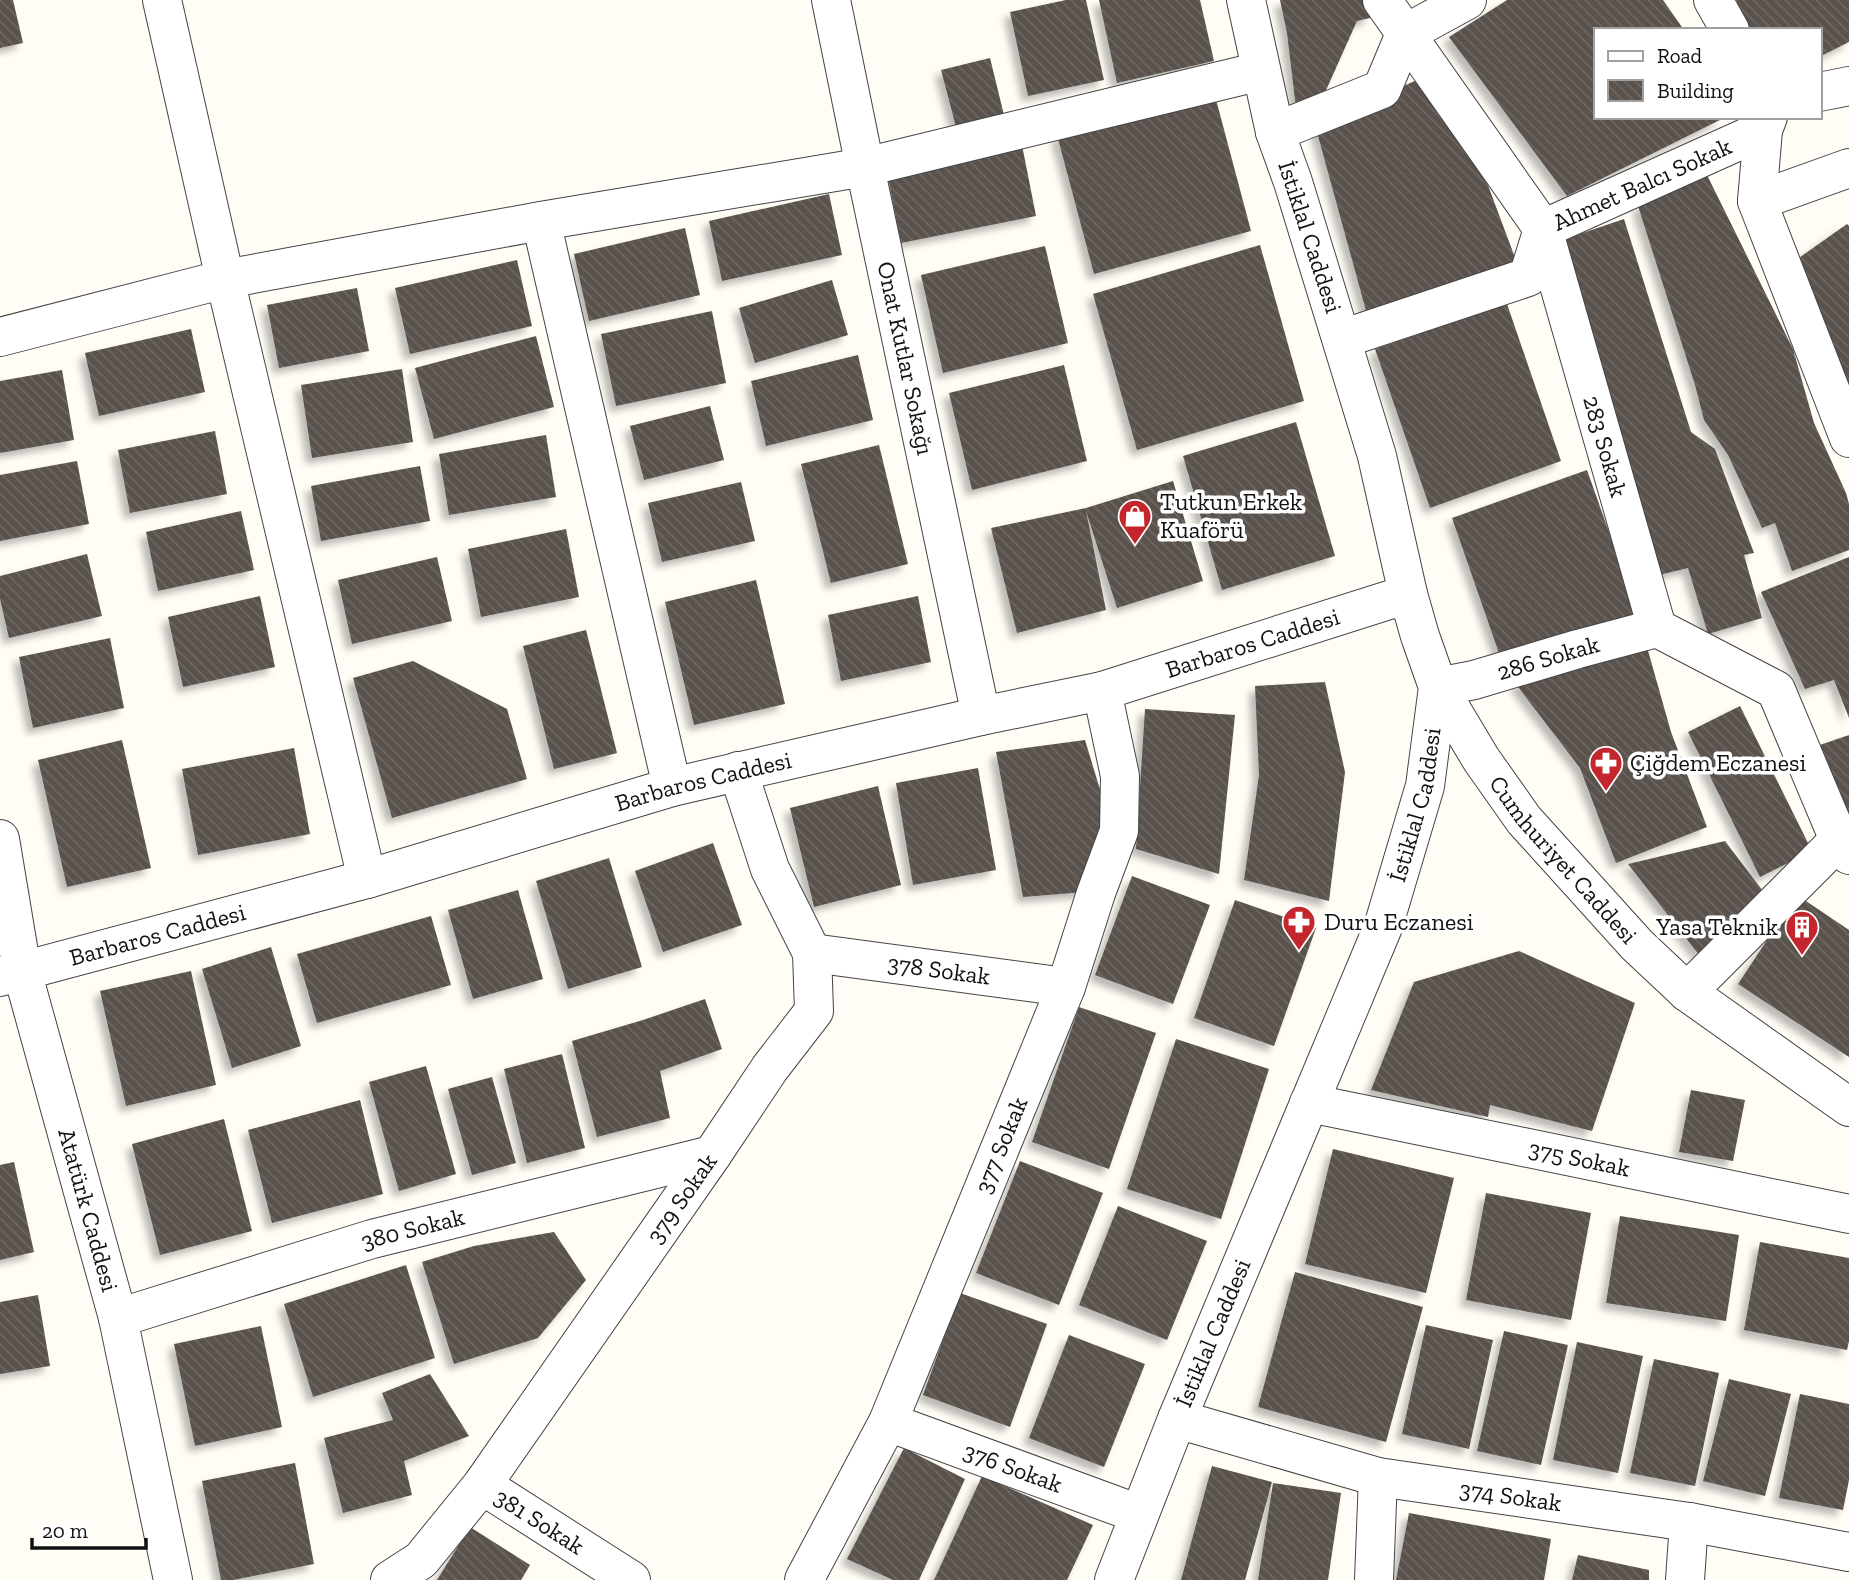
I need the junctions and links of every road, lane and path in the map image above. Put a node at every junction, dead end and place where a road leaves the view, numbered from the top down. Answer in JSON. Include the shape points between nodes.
{"nodes":[{"id":1,"x":162,"y":0,"type":"edge"},
{"id":2,"x":831,"y":0,"type":"edge"},
{"id":3,"x":1246,"y":0,"type":"edge"},
{"id":4,"x":1382,"y":0,"type":"edge"},
{"id":5,"x":1467,"y":0,"type":"edge"},
{"id":6,"x":1713,"y":0,"type":"edge"},
{"id":7,"x":1729,"y":28,"type":"edge"},
{"id":8,"x":1405,"y":34,"type":"junction"},
{"id":9,"x":1261,"y":71,"type":"junction"},
{"id":10,"x":1849,"y":86,"type":"edge"},
{"id":11,"x":1821,"y":92,"type":"edge"},
{"id":12,"x":1765,"y":123,"type":"edge"},
{"id":13,"x":1275,"y":132,"type":"junction"},
{"id":14,"x":865,"y":167,"type":"junction"},
{"id":15,"x":1849,"y":168,"type":"edge"},
{"id":16,"x":1757,"y":201,"type":"junction"},
{"id":17,"x":541,"y":221,"type":"junction"},
{"id":18,"x":1543,"y":229,"type":"junction"},
{"id":19,"x":225,"y":279,"type":"junction"},
{"id":20,"x":0,"y":337,"type":"edge"},
{"id":21,"x":1342,"y":339,"type":"junction"},
{"id":22,"x":1849,"y":438,"type":"edge"},
{"id":23,"x":1408,"y":594,"type":"junction"},
{"id":24,"x":1657,"y":628,"type":"junction"},
{"id":25,"x":1438,"y":687,"type":"junction"},
{"id":26,"x":1102,"y":691,"type":"junction"},
{"id":27,"x":981,"y":716,"type":"junction"},
{"id":28,"x":738,"y":771,"type":"junction"},
{"id":29,"x":672,"y":788,"type":"junction"},
{"id":30,"x":0,"y":839,"type":"edge"},
{"id":31,"x":1844,"y":848,"type":"edge"},
{"id":32,"x":367,"y":879,"type":"junction"},
{"id":33,"x":812,"y":953,"type":"junction"},
{"id":34,"x":11,"y":974,"type":"edge"},
{"id":35,"x":1066,"y":987,"type":"junction"},
{"id":36,"x":1687,"y":992,"type":"junction"},
{"id":37,"x":1309,"y":1103,"type":"junction"},
{"id":38,"x":1849,"y":1107,"type":"edge"},
{"id":39,"x":712,"y":1155,"type":"junction"},
{"id":40,"x":1849,"y":1214,"type":"edge"},
{"id":41,"x":118,"y":1318,"type":"junction"},
{"id":42,"x":1177,"y":1419,"type":"junction"},
{"id":43,"x":888,"y":1422,"type":"junction"},
{"id":44,"x":1378,"y":1477,"type":"junction"},
{"id":45,"x":482,"y":1485,"type":"junction"},
{"id":46,"x":1139,"y":1514,"type":"junction"},
{"id":47,"x":1689,"y":1522,"type":"junction"},
{"id":48,"x":1849,"y":1552,"type":"edge"},
{"id":49,"x":173,"y":1580,"type":"edge"},
{"id":50,"x":390,"y":1580,"type":"edge"},
{"id":51,"x":631,"y":1580,"type":"edge"},
{"id":52,"x":804,"y":1580,"type":"edge"},
{"id":53,"x":1114,"y":1580,"type":"edge"},
{"id":54,"x":1374,"y":1580,"type":"edge"},
{"id":55,"x":1685,"y":1580,"type":"edge"}],
"edges":[{"from":1,"to":19,"type":"street"},
{"from":2,"to":14,"type":"street","name":"Onat Kutlar Sokağı"},
{"from":3,"to":9,"type":"street","name":"İstiklal Caddesi"},
{"from":4,"to":8,"type":"street","name":"283 Sokak"},
{"from":5,"to":8,"type":"street"},
{"from":6,"to":7,"type":"street"},
{"from":8,"to":13,"type":"street","via":[[1382,89]]},
{"from":8,"to":18,"type":"street","name":"283 Sokak"},
{"from":9,"to":13,"type":"street","name":"İstiklal Caddesi"},
{"from":9,"to":14,"type":"street"},
{"from":10,"to":11,"type":"street"},
{"from":12,"to":16,"type":"street"},
{"from":12,"to":18,"type":"street","name":"Ahmet Balcı Sokak"},
{"from":13,"to":21,"type":"street","name":"İstiklal Caddesi"},
{"from":14,"to":17,"type":"street"},
{"from":14,"to":27,"type":"street","name":"Onat Kutlar Sokağı"},
{"from":15,"to":16,"type":"street"},
{"from":16,"to":22,"type":"street"},
{"from":17,"to":19,"type":"street"},
{"from":17,"to":29,"type":"street"},
{"from":18,"to":21,"type":"street","name":"Ahmet Balcı Sokak","via":[[1528,277]]},
{"from":18,"to":24,"type":"street","name":"283 Sokak"},
{"from":19,"to":20,"type":"street"},
{"from":19,"to":32,"type":"street"},
{"from":21,"to":23,"type":"street","name":"İstiklal Caddesi","via":[[1377,456]]},
{"from":23,"to":25,"type":"street","name":"İstiklal Caddesi"},
{"from":23,"to":26,"type":"street","name":"Barbaros Caddesi"},
{"from":24,"to":25,"type":"street","name":"286 Sokak"},
{"from":24,"to":31,"type":"street","via":[[1776,690]]},
{"from":25,"to":36,"type":"street","name":"Cumhuriyet Caddesi","via":[[1480,759],[1524,820],[1637,945]]},
{"from":25,"to":37,"type":"street","name":"İstiklal Caddesi","via":[[1425,786],[1382,927]]},
{"from":26,"to":27,"type":"street","name":"Barbaros Caddesi"},
{"from":26,"to":35,"type":"street","name":"377 Sokak","via":[[1120,776],[1119,831]]},
{"from":27,"to":28,"type":"street","name":"Barbaros Caddesi"},
{"from":28,"to":29,"type":"street","name":"Barbaros Caddesi"},
{"from":28,"to":33,"type":"street","name":"379 Sokak","via":[[770,869]]},
{"from":29,"to":32,"type":"street","name":"Barbaros Caddesi"},
{"from":30,"to":34,"type":"street","name":"Atatürk Caddesi"},
{"from":31,"to":36,"type":"street"},
{"from":32,"to":34,"type":"street","name":"Barbaros Caddesi"},
{"from":33,"to":35,"type":"street","name":"378 Sokak"},
{"from":33,"to":39,"type":"street","name":"379 Sokak","via":[[814,1010]]},
{"from":34,"to":41,"type":"street","name":"Atatürk Caddesi"},
{"from":35,"to":43,"type":"street","name":"377 Sokak"},
{"from":36,"to":38,"type":"street","name":"Cumhuriyet Caddesi"},
{"from":37,"to":40,"type":"street","name":"375 Sokak"},
{"from":37,"to":42,"type":"street","name":"İstiklal Caddesi"},
{"from":39,"to":41,"type":"street","name":"380 Sokak","via":[[372,1239]]},
{"from":39,"to":45,"type":"street","name":"379 Sokak"},
{"from":41,"to":49,"type":"street","name":"Atatürk Caddesi"},
{"from":42,"to":44,"type":"street","name":"374 Sokak"},
{"from":42,"to":46,"type":"street","name":"İstiklal Caddesi"},
{"from":43,"to":46,"type":"street","name":"376 Sokak"},
{"from":43,"to":52,"type":"street","name":"377 Sokak"},
{"from":44,"to":47,"type":"street","name":"374 Sokak"},
{"from":44,"to":54,"type":"street"},
{"from":45,"to":50,"type":"street","name":"379 Sokak","via":[[421,1560]]},
{"from":45,"to":51,"type":"street","name":"381 Sokak"},
{"from":46,"to":53,"type":"street","name":"İstiklal Caddesi"},
{"from":47,"to":48,"type":"street","name":"374 Sokak"},
{"from":47,"to":55,"type":"street"}]}
